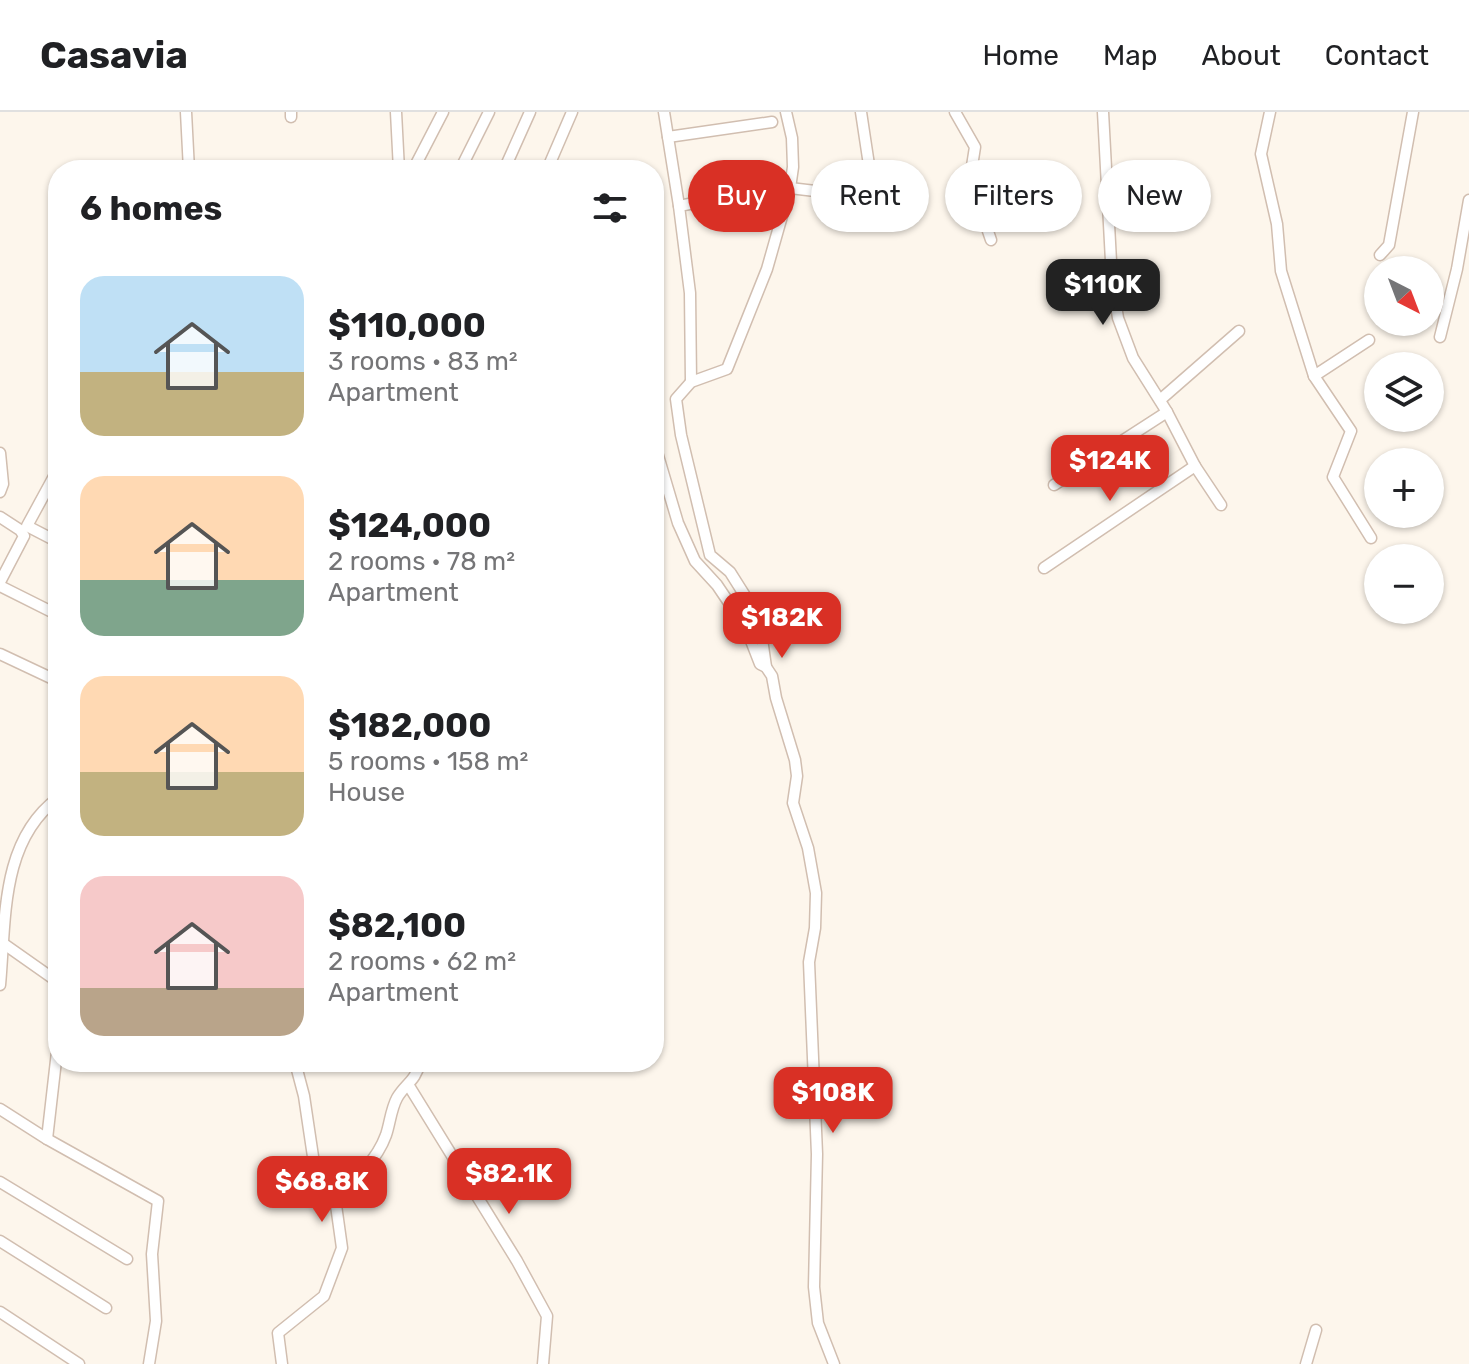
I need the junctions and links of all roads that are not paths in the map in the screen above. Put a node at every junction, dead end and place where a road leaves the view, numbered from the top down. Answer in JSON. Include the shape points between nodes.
{"nodes":[{"id":1,"x":186,"y":112,"type":"edge"},
{"id":2,"x":396,"y":112,"type":"edge"},
{"id":3,"x":443,"y":112,"type":"edge"},
{"id":4,"x":489,"y":112,"type":"edge"},
{"id":5,"x":530,"y":112,"type":"edge"},
{"id":6,"x":572,"y":112,"type":"edge"},
{"id":7,"x":664,"y":112,"type":"edge"},
{"id":8,"x":786,"y":112,"type":"edge"},
{"id":9,"x":861,"y":112,"type":"edge"},
{"id":10,"x":955,"y":112,"type":"edge"},
{"id":11,"x":1103,"y":112,"type":"edge"},
{"id":12,"x":1270,"y":112,"type":"edge"},
{"id":13,"x":1413,"y":112,"type":"edge"},
{"id":14,"x":772,"y":122,"type":"dead end"},
{"id":15,"x":668,"y":137,"type":"junction"},
{"id":16,"x":188,"y":160,"type":"edge"},
{"id":17,"x":398,"y":160,"type":"edge"},
{"id":18,"x":418,"y":160,"type":"edge"},
{"id":19,"x":465,"y":160,"type":"edge"},
{"id":20,"x":508,"y":160,"type":"edge"},
{"id":21,"x":551,"y":160,"type":"edge"},
{"id":22,"x":793,"y":160,"type":"edge"},
{"id":23,"x":795,"y":189,"type":"edge"},
{"id":24,"x":1469,"y":200,"type":"edge"},
{"id":25,"x":688,"y":204,"type":"edge"},
{"id":26,"x":679,"y":206,"type":"junction"},
{"id":27,"x":778,"y":232,"type":"edge"},
{"id":28,"x":991,"y":240,"type":"dead end"},
{"id":29,"x":1380,"y":255,"type":"dead end"},
{"id":30,"x":1239,"y":331,"type":"dead end"},
{"id":31,"x":1440,"y":337,"type":"dead end"},
{"id":32,"x":1369,"y":340,"type":"dead end"},
{"id":33,"x":1314,"y":376,"type":"junction"},
{"id":34,"x":691,"y":382,"type":"junction"},
{"id":35,"x":1160,"y":400,"type":"junction"},
{"id":36,"x":1167,"y":412,"type":"junction"},
{"id":37,"x":0,"y":453,"type":"edge"},
{"id":38,"x":1195,"y":466,"type":"junction"},
{"id":39,"x":664,"y":476,"type":"edge"},
{"id":40,"x":1054,"y":485,"type":"dead end"},
{"id":41,"x":48,"y":488,"type":"edge"},
{"id":42,"x":0,"y":492,"type":"edge"},
{"id":43,"x":1221,"y":505,"type":"dead end"},
{"id":44,"x":0,"y":517,"type":"edge"},
{"id":45,"x":26,"y":531,"type":"junction"},
{"id":46,"x":1371,"y":538,"type":"dead end"},
{"id":47,"x":48,"y":539,"type":"edge"},
{"id":48,"x":1044,"y":568,"type":"dead end"},
{"id":49,"x":0,"y":584,"type":"edge"},
{"id":50,"x":48,"y":610,"type":"edge"},
{"id":51,"x":0,"y":654,"type":"edge"},
{"id":52,"x":766,"y":667,"type":"junction"},
{"id":53,"x":48,"y":677,"type":"edge"},
{"id":54,"x":48,"y":805,"type":"edge"},
{"id":55,"x":4,"y":944,"type":"junction"},
{"id":56,"x":48,"y":975,"type":"edge"},
{"id":57,"x":0,"y":985,"type":"edge"},
{"id":58,"x":55,"y":1072,"type":"edge"},
{"id":59,"x":298,"y":1072,"type":"edge"},
{"id":60,"x":415,"y":1072,"type":"edge"},
{"id":61,"x":409,"y":1086,"type":"junction"},
{"id":62,"x":0,"y":1109,"type":"edge"},
{"id":63,"x":47,"y":1139,"type":"junction"},
{"id":64,"x":0,"y":1182,"type":"edge"},
{"id":65,"x":335,"y":1198,"type":"junction"},
{"id":66,"x":0,"y":1241,"type":"edge"},
{"id":67,"x":127,"y":1259,"type":"dead end"},
{"id":68,"x":106,"y":1308,"type":"dead end"},
{"id":69,"x":0,"y":1312,"type":"edge"},
{"id":70,"x":1316,"y":1330,"type":"dead end"},
{"id":71,"x":79,"y":1364,"type":"edge"},
{"id":72,"x":149,"y":1364,"type":"edge"},
{"id":73,"x":282,"y":1364,"type":"edge"},
{"id":74,"x":543,"y":1364,"type":"edge"},
{"id":75,"x":834,"y":1364,"type":"edge"},
{"id":76,"x":1306,"y":1364,"type":"edge"}],
"edges":[{"from":1,"to":16,"type":"street"},
{"from":2,"to":17,"type":"street"},
{"from":3,"to":18,"type":"street"},
{"from":4,"to":19,"type":"street"},
{"from":5,"to":20,"type":"street"},
{"from":6,"to":21,"type":"street"},
{"from":7,"to":15,"type":"street"},
{"from":8,"to":22,"type":"street"},
{"from":9,"to":23,"type":"street","via":[[874,198]]},
{"from":10,"to":28,"type":"street","via":[[975,147],[977,199]]},
{"from":11,"to":35,"type":"street","via":[[1118,318],[1133,358]]},
{"from":12,"to":33,"type":"street","via":[[1261,154],[1281,271]]},
{"from":13,"to":29,"type":"street","via":[[1389,245]]},
{"from":14,"to":15,"type":"street"},
{"from":15,"to":26,"type":"street"},
{"from":24,"to":31,"type":"street"},
{"from":25,"to":26,"type":"street"},
{"from":26,"to":34,"type":"street","via":[[690,293]]},
{"from":27,"to":34,"type":"street","via":[[727,369]]},
{"from":30,"to":35,"type":"street"},
{"from":32,"to":33,"type":"street"},
{"from":33,"to":46,"type":"street","via":[[1351,431],[1333,477]]},
{"from":34,"to":52,"type":"street","via":[[676,399],[710,555],[730,572],[759,618]]},
{"from":35,"to":36,"type":"street"},
{"from":36,"to":38,"type":"street"},
{"from":36,"to":40,"type":"street"},
{"from":37,"to":42,"type":"street"},
{"from":38,"to":43,"type":"street"},
{"from":38,"to":48,"type":"street"},
{"from":39,"to":52,"type":"street","via":[[695,561],[746,628]]},
{"from":41,"to":45,"type":"street"},
{"from":44,"to":45,"type":"street"},
{"from":45,"to":47,"type":"street"},
{"from":45,"to":49,"type":"street"},
{"from":49,"to":50,"type":"street"},
{"from":51,"to":53,"type":"street"},
{"from":52,"to":75,"type":"street","via":[[795,760],[793,803],[816,893],[809,962],[817,1154],[814,1287],[818,1323]]},
{"from":54,"to":55,"type":"street","via":[[28,831],[9,872]]},
{"from":55,"to":56,"type":"street"},
{"from":55,"to":57,"type":"street"},
{"from":58,"to":63,"type":"street"},
{"from":59,"to":65,"type":"street","via":[[315,1170]]},
{"from":60,"to":61,"type":"street"},
{"from":61,"to":65,"type":"street","via":[[397,1097],[378,1152]]},
{"from":61,"to":74,"type":"street","via":[[547,1316]]},
{"from":62,"to":63,"type":"street"},
{"from":63,"to":72,"type":"street","via":[[158,1201],[152,1254],[156,1321]]},
{"from":64,"to":67,"type":"street"},
{"from":65,"to":73,"type":"street","via":[[342,1248],[324,1296],[278,1333]]},
{"from":66,"to":68,"type":"street"},
{"from":69,"to":71,"type":"street"},
{"from":70,"to":76,"type":"street"}]}
